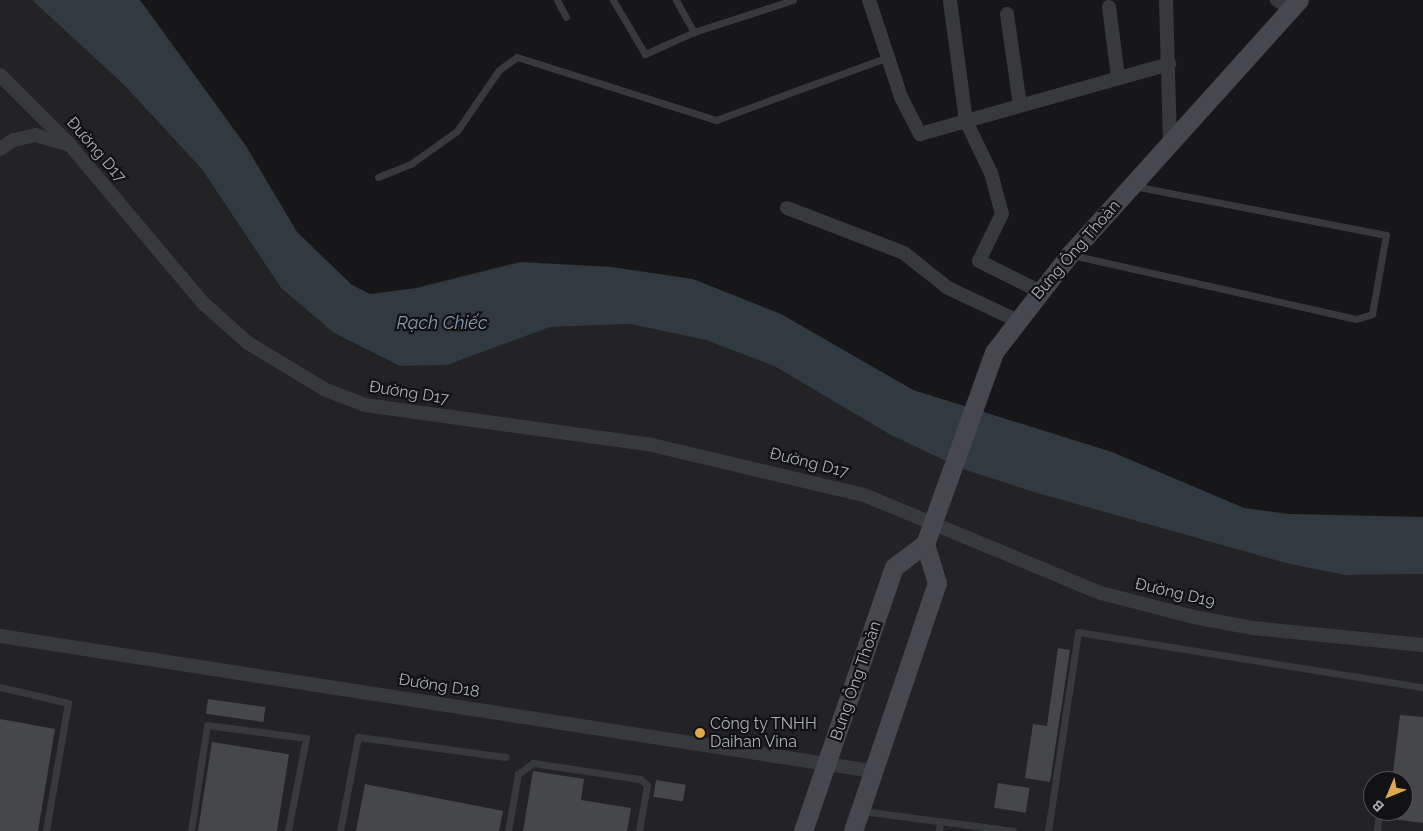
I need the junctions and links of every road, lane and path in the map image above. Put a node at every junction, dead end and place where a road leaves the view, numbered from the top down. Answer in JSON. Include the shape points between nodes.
{"nodes":[{"id":1,"x":557,"y":0,"type":"edge"},
{"id":2,"x":613,"y":0,"type":"edge"},
{"id":3,"x":676,"y":0,"type":"edge"},
{"id":4,"x":793,"y":0,"type":"edge"},
{"id":5,"x":869,"y":0,"type":"edge"},
{"id":6,"x":1166,"y":0,"type":"edge"},
{"id":7,"x":950,"y":1,"type":"edge"},
{"id":8,"x":1289,"y":3,"type":"edge"},
{"id":9,"x":1109,"y":7,"type":"dead end"},
{"id":10,"x":1006,"y":14,"type":"dead end"},
{"id":11,"x":566,"y":17,"type":"dead end"},
{"id":12,"x":694,"y":32,"type":"junction"},
{"id":13,"x":888,"y":57,"type":"junction"},
{"id":14,"x":1169,"y":64,"type":"junction"},
{"id":15,"x":1118,"y":77,"type":"junction"},
{"id":16,"x":1,"y":80,"type":"edge"},
{"id":17,"x":1020,"y":105,"type":"junction"},
{"id":18,"x":966,"y":121,"type":"junction"},
{"id":19,"x":1170,"y":139,"type":"junction"},
{"id":20,"x":70,"y":145,"type":"junction"},
{"id":21,"x":0,"y":150,"type":"edge"},
{"id":22,"x":378,"y":177,"type":"dead end"},
{"id":23,"x":1131,"y":186,"type":"junction"},
{"id":24,"x":788,"y":208,"type":"dead end"},
{"id":25,"x":1070,"y":254,"type":"junction"},
{"id":26,"x":1039,"y":291,"type":"junction"},
{"id":27,"x":1016,"y":320,"type":"junction"},
{"id":28,"x":932,"y":523,"type":"junction"},
{"id":29,"x":925,"y":544,"type":"junction"},
{"id":30,"x":0,"y":636,"type":"edge"},
{"id":31,"x":1423,"y":645,"type":"edge"},
{"id":32,"x":0,"y":687,"type":"edge"},
{"id":33,"x":1423,"y":687,"type":"edge"},
{"id":34,"x":506,"y":757,"type":"dead end"},
{"id":35,"x":828,"y":763,"type":"junction"},
{"id":36,"x":872,"y":771,"type":"junction"},
{"id":37,"x":859,"y":810,"type":"junction"},
{"id":38,"x":940,"y":820,"type":"junction"},
{"id":39,"x":46,"y":831,"type":"edge"},
{"id":40,"x":191,"y":831,"type":"edge"},
{"id":41,"x":288,"y":831,"type":"edge"},
{"id":42,"x":340,"y":831,"type":"edge"},
{"id":43,"x":508,"y":831,"type":"edge"},
{"id":44,"x":638,"y":831,"type":"edge"},
{"id":45,"x":803,"y":831,"type":"edge"},
{"id":46,"x":853,"y":831,"type":"edge"},
{"id":47,"x":939,"y":831,"type":"edge"},
{"id":48,"x":1014,"y":831,"type":"edge"},
{"id":49,"x":1048,"y":831,"type":"edge"}],
"edges":[{"from":1,"to":11,"type":"lane"},
{"from":2,"to":12,"type":"lane","via":[[645,54]]},
{"from":3,"to":12,"type":"lane"},
{"from":4,"to":12,"type":"lane"},
{"from":5,"to":13,"type":"street"},
{"from":6,"to":14,"type":"street"},
{"from":7,"to":18,"type":"street"},
{"from":8,"to":19,"type":"street","name":"Bưng Ông Thoàn"},
{"from":9,"to":15,"type":"street"},
{"from":10,"to":17,"type":"street"},
{"from":13,"to":18,"type":"street","via":[[901,97],[920,134]]},
{"from":13,"to":22,"type":"lane","via":[[716,120],[518,57],[499,70],[450,136],[412,162]]},
{"from":14,"to":15,"type":"street"},
{"from":14,"to":19,"type":"street"},
{"from":15,"to":17,"type":"street"},
{"from":16,"to":20,"type":"street","name":"Đường D17"},
{"from":17,"to":18,"type":"street"},
{"from":18,"to":26,"type":"street","via":[[991,173],[1002,214],[979,261]]},
{"from":19,"to":23,"type":"street","name":"Bưng Ông Thoàn"},
{"from":20,"to":21,"type":"street","via":[[35,135],[14,140]]},
{"from":20,"to":28,"type":"street","name":"Đường D17","via":[[202,302],[248,343],[326,390],[365,405],[642,444],[742,464],[864,495]]},
{"from":23,"to":25,"type":"street","name":"Bưng Ông Thoàn"},
{"from":23,"to":25,"type":"lane","via":[[1386,235],[1372,314],[1356,319]]},
{"from":24,"to":27,"type":"street","via":[[904,253],[948,288]]},
{"from":25,"to":26,"type":"street","name":"Bưng Ông Thoàn"},
{"from":26,"to":27,"type":"street","name":"Bưng Ông Thoàn"},
{"from":27,"to":28,"type":"street","name":"Bưng Ông Thoàn","via":[[994,352]]},
{"from":28,"to":29,"type":"street","name":"Bưng Ông Thoàn"},
{"from":28,"to":31,"type":"street","name":"Đường D19","via":[[1101,593],[1194,617],[1254,628]]},
{"from":29,"to":35,"type":"street","name":"Bưng Ông Thoàn","via":[[894,567]]},
{"from":29,"to":36,"type":"street","via":[[937,584]]},
{"from":30,"to":35,"type":"street","name":"Đường D18"},
{"from":32,"to":39,"type":"lane","via":[[68,703]]},
{"from":33,"to":49,"type":"lane","via":[[1078,632]]},
{"from":34,"to":42,"type":"lane","via":[[358,736]]},
{"from":35,"to":36,"type":"street","name":"Đường D18"},
{"from":35,"to":45,"type":"street","name":"Bưng Ông Thoàn"},
{"from":36,"to":37,"type":"street"},
{"from":37,"to":38,"type":"lane"},
{"from":37,"to":46,"type":"street"},
{"from":38,"to":47,"type":"lane"},
{"from":38,"to":48,"type":"lane"},
{"from":40,"to":41,"type":"lane","via":[[207,725],[306,738]]},
{"from":43,"to":44,"type":"lane","via":[[518,774],[533,763],[640,779],[647,786]]}]}
